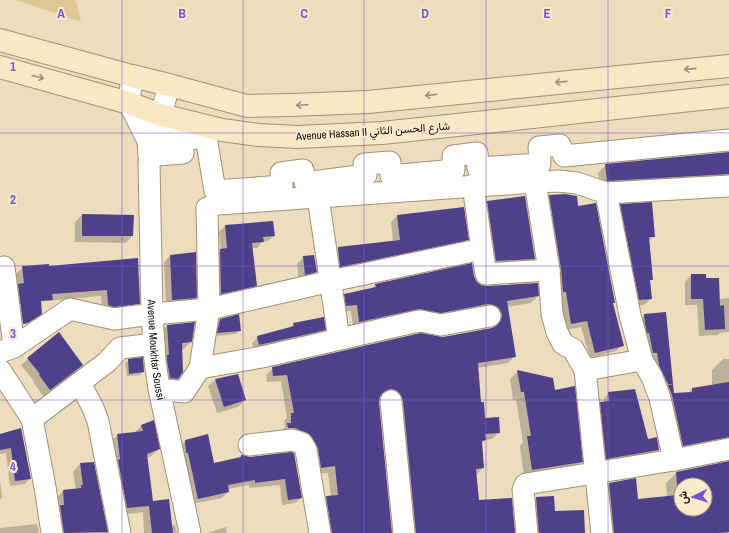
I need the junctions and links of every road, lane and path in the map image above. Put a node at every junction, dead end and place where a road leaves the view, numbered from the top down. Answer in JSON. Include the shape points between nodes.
{"nodes":[{"id":1,"x":0,"y":40,"type":"edge"},
{"id":2,"x":729,"y":66,"type":"edge"},
{"id":3,"x":0,"y":67,"type":"edge"},
{"id":4,"x":132,"y":76,"type":"junction"},
{"id":5,"x":169,"y":84,"type":"junction"},
{"id":6,"x":729,"y":96,"type":"edge"},
{"id":7,"x":129,"y":103,"type":"junction"},
{"id":8,"x":729,"y":105,"type":"edge"},
{"id":9,"x":161,"y":115,"type":"junction"},
{"id":10,"x":729,"y":140,"type":"edge"},
{"id":11,"x":148,"y":153,"type":"junction"},
{"id":12,"x":535,"y":182,"type":"junction"},
{"id":13,"x":473,"y":185,"type":"junction"},
{"id":14,"x":729,"y":186,"type":"edge"},
{"id":15,"x":606,"y":193,"type":"junction"},
{"id":16,"x":318,"y":197,"type":"junction"},
{"id":17,"x":482,"y":249,"type":"junction"},
{"id":18,"x":4,"y":267,"type":"dead end"},
{"id":19,"x":549,"y":270,"type":"junction"},
{"id":20,"x":331,"y":281,"type":"junction"},
{"id":21,"x":209,"y":309,"type":"junction"},
{"id":22,"x":152,"y":314,"type":"junction"},
{"id":23,"x":490,"y":316,"type":"dead end"},
{"id":24,"x":114,"y":319,"type":"junction"},
{"id":25,"x":339,"y":339,"type":"junction"},
{"id":26,"x":154,"y":344,"type":"junction"},
{"id":27,"x":120,"y":348,"type":"junction"},
{"id":28,"x":7,"y":349,"type":"edge"},
{"id":29,"x":642,"y":360,"type":"junction"},
{"id":30,"x":200,"y":368,"type":"junction"},
{"id":31,"x":0,"y":370,"type":"edge"},
{"id":32,"x":585,"y":370,"type":"junction"},
{"id":33,"x":80,"y":383,"type":"junction"},
{"id":34,"x":159,"y":389,"type":"junction"},
{"id":35,"x":391,"y":401,"type":"dead end"},
{"id":36,"x":32,"y":419,"type":"junction"},
{"id":37,"x":249,"y":445,"type":"dead end"},
{"id":38,"x":729,"y":449,"type":"edge"},
{"id":39,"x":674,"y":460,"type":"junction"},
{"id":40,"x":595,"y":472,"type":"junction"},
{"id":41,"x":52,"y":533,"type":"edge"},
{"id":42,"x":120,"y":533,"type":"edge"},
{"id":43,"x":190,"y":533,"type":"edge"},
{"id":44,"x":320,"y":533,"type":"edge"},
{"id":45,"x":404,"y":533,"type":"edge"},
{"id":46,"x":527,"y":533,"type":"edge"},
{"id":47,"x":602,"y":533,"type":"edge"}],
"edges":[{"from":1,"to":4,"type":"main road"},
{"from":2,"to":5,"type":"main road","one_way":true,"via":[[368,102],[291,106],[247,106]]},
{"from":3,"to":7,"type":"main road","name":"Avenue Hassan II شارع الحسن الثاني","one_way":true},
{"from":4,"to":5,"type":"main road"},
{"from":4,"to":7,"type":"street"},
{"from":5,"to":9,"type":"street","name":"Avenue Moukhtar Soussi"},
{"from":6,"to":9,"type":"main road","name":"Avenue Hassan II شارع الحسن الثاني","via":[[382,133],[297,137],[222,130]]},
{"from":7,"to":9,"type":"main road","name":"Avenue Hassan II شارع الحسن الثاني"},
{"from":7,"to":11,"type":"street","name":"Avenue Moukhtar Soussi"},
{"from":8,"to":10,"type":"street","via":[[384,137],[303,142],[224,137],[180,128],[164,136],[159,143],[158,155],[183,153],[181,140],[206,137],[215,191],[282,186],[281,173],[303,170],[305,183],[366,175],[364,164],[390,162],[391,176],[454,170],[453,156],[477,154],[478,168],[540,164],[539,147],[560,145],[564,156]]},
{"from":9,"to":11,"type":"street","name":"Avenue Moukhtar Soussi"},
{"from":11,"to":22,"type":"street","name":"Avenue Moukhtar Soussi"},
{"from":12,"to":13,"type":"street"},
{"from":12,"to":15,"type":"street","via":[[578,183]]},
{"from":12,"to":19,"type":"street"},
{"from":13,"to":16,"type":"street"},
{"from":13,"to":17,"type":"street"},
{"from":14,"to":15,"type":"street"},
{"from":15,"to":29,"type":"street","via":[[621,276]]},
{"from":16,"to":20,"type":"street"},
{"from":16,"to":21,"type":"street","via":[[218,204],[207,208]]},
{"from":17,"to":19,"type":"street","via":[[486,274]]},
{"from":17,"to":20,"type":"street"},
{"from":18,"to":28,"type":"street"},
{"from":19,"to":32,"type":"street","via":[[552,314],[557,332],[563,344],[573,349]]},
{"from":20,"to":21,"type":"street"},
{"from":20,"to":25,"type":"street"},
{"from":21,"to":22,"type":"street"},
{"from":21,"to":30,"type":"street"},
{"from":22,"to":24,"type":"street"},
{"from":22,"to":26,"type":"street","name":"Avenue Moukhtar Soussi"},
{"from":23,"to":25,"type":"street","via":[[441,325],[414,322]]},
{"from":24,"to":27,"type":"street"},
{"from":24,"to":28,"type":"street","via":[[70,309]]},
{"from":25,"to":30,"type":"street"},
{"from":26,"to":27,"type":"street"},
{"from":26,"to":34,"type":"street","name":"Avenue Moukhtar Soussi"},
{"from":27,"to":33,"type":"street"},
{"from":29,"to":32,"type":"street"},
{"from":29,"to":39,"type":"street","via":[[652,376],[660,398]]},
{"from":30,"to":34,"type":"street","via":[[184,392]]},
{"from":31,"to":36,"type":"street"},
{"from":32,"to":40,"type":"street"},
{"from":33,"to":36,"type":"street"},
{"from":33,"to":42,"type":"street","via":[[98,421]]},
{"from":34,"to":43,"type":"street","name":"Avenue Moukhtar Soussi"},
{"from":35,"to":45,"type":"street"},
{"from":36,"to":41,"type":"street"},
{"from":37,"to":44,"type":"street","via":[[292,440],[302,442],[306,450]]},
{"from":38,"to":39,"type":"street"},
{"from":39,"to":40,"type":"street"},
{"from":40,"to":46,"type":"street","via":[[524,485]]},
{"from":40,"to":47,"type":"street"}]}
